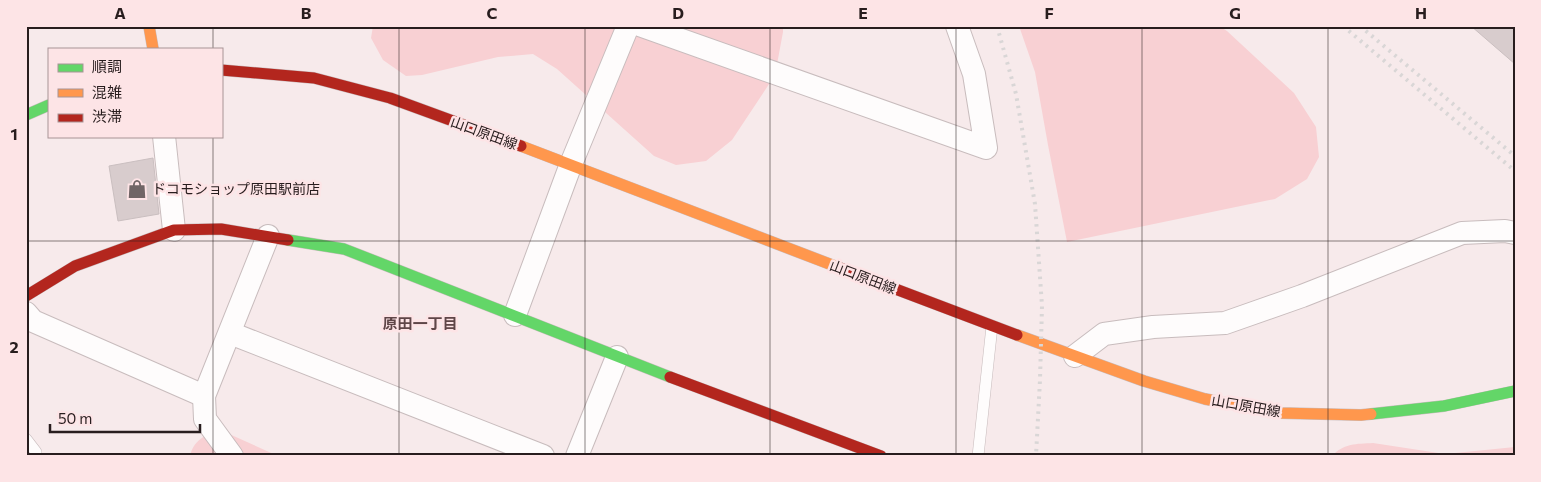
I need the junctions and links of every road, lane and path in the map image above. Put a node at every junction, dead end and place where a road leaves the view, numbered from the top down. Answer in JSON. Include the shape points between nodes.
{"nodes":[{"id":1,"x":150,"y":26,"type":"edge"},
{"id":2,"x":628,"y":26,"type":"edge"},
{"id":3,"x":642,"y":26,"type":"edge"},
{"id":4,"x":957,"y":26,"type":"edge"},
{"id":5,"x":153,"y":48,"type":"edge"},
{"id":6,"x":222,"y":70,"type":"edge"},
{"id":7,"x":48,"y":105,"type":"edge"},
{"id":8,"x":26,"y":116,"type":"edge"},
{"id":9,"x":164,"y":138,"type":"edge"},
{"id":10,"x":571,"y":164,"type":"junction"},
{"id":11,"x":174,"y":230,"type":"junction"},
{"id":12,"x":1515,"y":233,"type":"edge"},
{"id":13,"x":268,"y":236,"type":"junction"},
{"id":14,"x":26,"y":296,"type":"edge"},
{"id":15,"x":26,"y":313,"type":"edge"},
{"id":16,"x":515,"y":315,"type":"junction"},
{"id":17,"x":992,"y":326,"type":"junction"},
{"id":18,"x":230,"y":333,"type":"junction"},
{"id":19,"x":1075,"y":356,"type":"junction"},
{"id":20,"x":617,"y":357,"type":"junction"},
{"id":21,"x":1515,"y":390,"type":"edge"},
{"id":22,"x":204,"y":396,"type":"junction"},
{"id":23,"x":26,"y":439,"type":"edge"},
{"id":24,"x":838,"y":448,"type":"edge"},
{"id":25,"x":36,"y":452,"type":"dead end"},
{"id":26,"x":232,"y":456,"type":"edge"},
{"id":27,"x":543,"y":456,"type":"edge"},
{"id":28,"x":577,"y":456,"type":"edge"},
{"id":29,"x":882,"y":456,"type":"edge"},
{"id":30,"x":978,"y":456,"type":"edge"}],
"edges":[{"from":1,"to":5,"type":"main road"},
{"from":2,"to":10,"type":"street"},
{"from":3,"to":4,"type":"street","via":[[986,148],[974,74]]},
{"from":6,"to":10,"type":"main road","name":"山口原田線","via":[[314,78],[390,98]]},
{"from":7,"to":8,"type":"main road"},
{"from":9,"to":11,"type":"street"},
{"from":10,"to":16,"type":"street"},
{"from":10,"to":17,"type":"main road","name":"山口原田線"},
{"from":11,"to":13,"type":"main road","via":[[221,229]]},
{"from":11,"to":14,"type":"main road","via":[[75,266]]},
{"from":12,"to":19,"type":"street","via":[[1462,233],[1225,323],[1153,327],[1104,334]]},
{"from":13,"to":16,"type":"main road","via":[[344,249]]},
{"from":13,"to":18,"type":"street"},
{"from":15,"to":22,"type":"street","via":[[33,321]]},
{"from":16,"to":20,"type":"main road"},
{"from":17,"to":19,"type":"main road","name":"山口原田線"},
{"from":17,"to":30,"type":"lane"},
{"from":18,"to":22,"type":"street"},
{"from":18,"to":27,"type":"street"},
{"from":19,"to":21,"type":"main road","name":"山口原田線","via":[[1205,399],[1280,413],[1370,414],[1444,406]]},
{"from":20,"to":24,"type":"main road"},
{"from":20,"to":28,"type":"street"},
{"from":22,"to":26,"type":"street","via":[[205,419]]},
{"from":23,"to":25,"type":"lane"},
{"from":24,"to":29,"type":"main road"}]}
